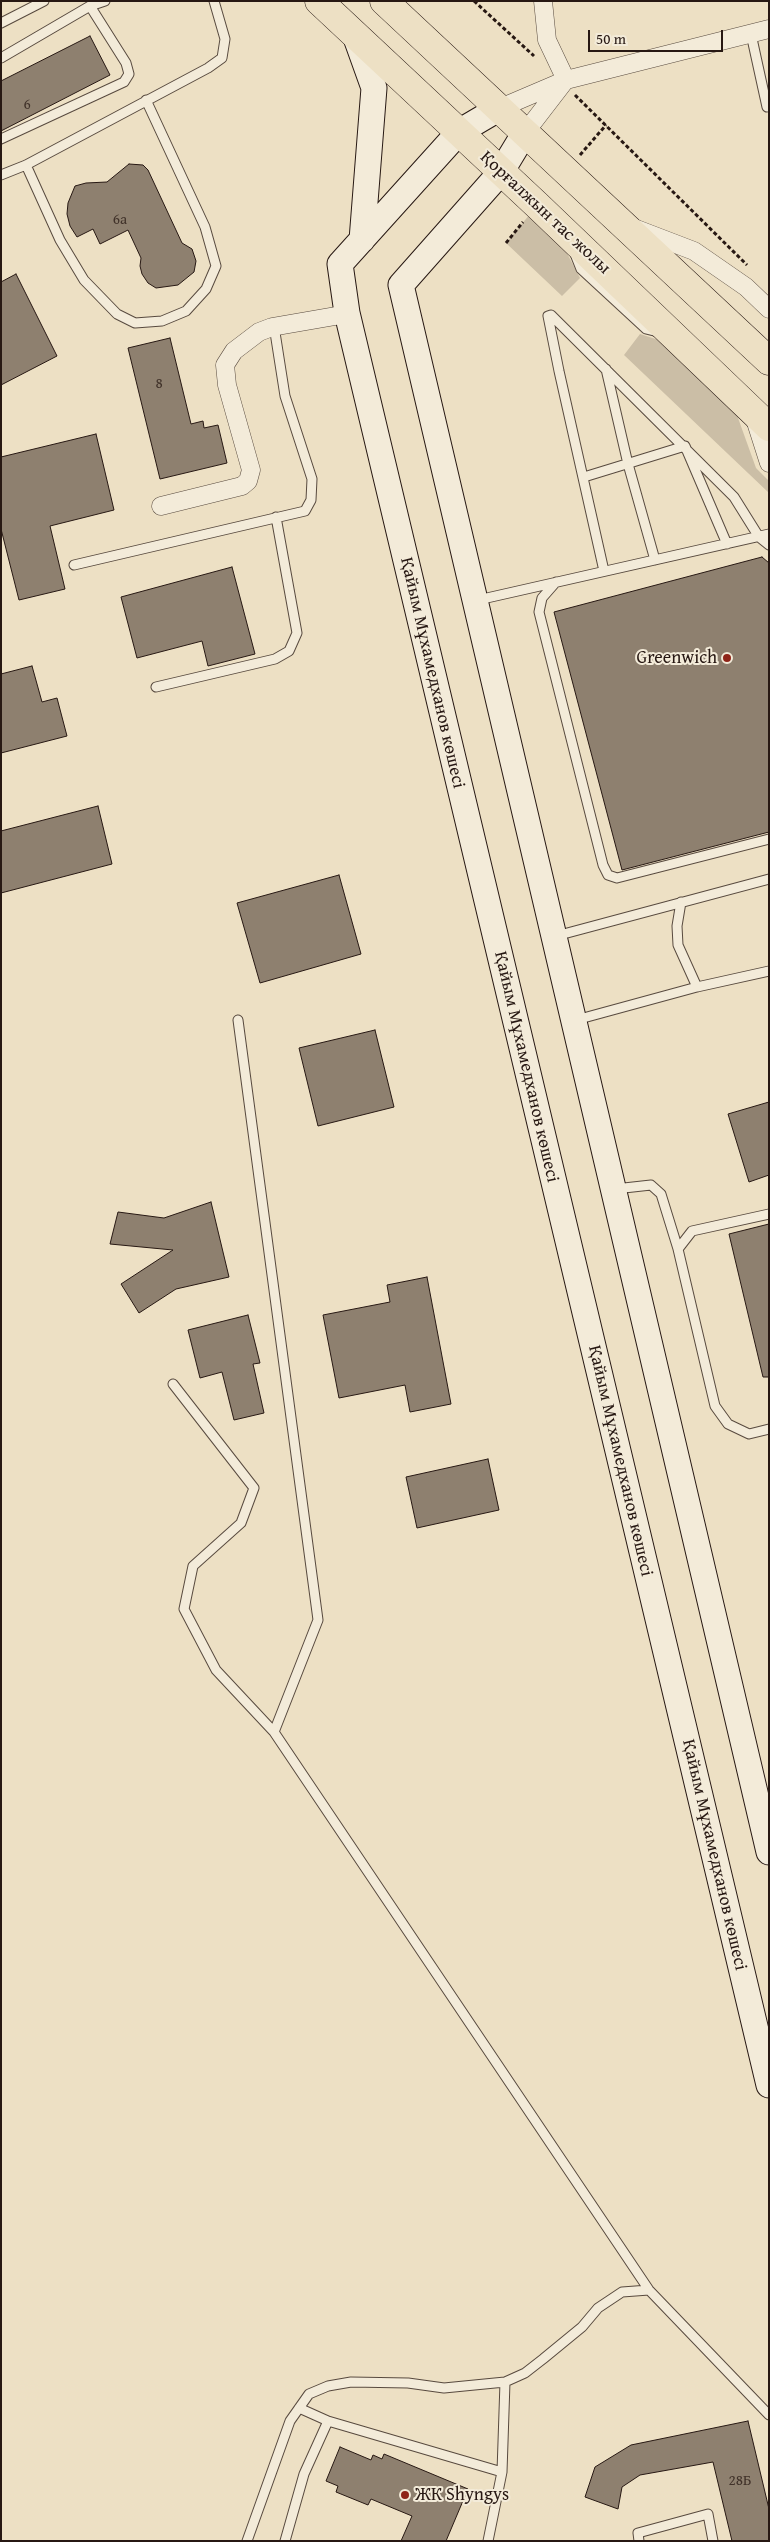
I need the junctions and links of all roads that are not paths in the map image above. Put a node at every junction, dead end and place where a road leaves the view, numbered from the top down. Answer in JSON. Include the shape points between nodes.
{"nodes":[{"id":1,"x":44,"y":1,"type":"edge"},
{"id":2,"x":104,"y":1,"type":"edge"},
{"id":3,"x":214,"y":1,"type":"edge"},
{"id":4,"x":319,"y":1,"type":"edge"},
{"id":5,"x":384,"y":1,"type":"edge"},
{"id":6,"x":543,"y":1,"type":"edge"},
{"id":7,"x":90,"y":6,"type":"junction"},
{"id":8,"x":1,"y":23,"type":"edge"},
{"id":9,"x":769,"y":29,"type":"edge"},
{"id":10,"x":751,"y":34,"type":"junction"},
{"id":11,"x":355,"y":35,"type":"junction"},
{"id":12,"x":1,"y":58,"type":"edge"},
{"id":13,"x":563,"y":81,"type":"junction"},
{"id":14,"x":146,"y":100,"type":"junction"},
{"id":15,"x":767,"y":107,"type":"dead end"},
{"id":16,"x":498,"y":109,"type":"junction"},
{"id":17,"x":459,"y":132,"type":"junction"},
{"id":18,"x":524,"y":134,"type":"junction"},
{"id":19,"x":1,"y":139,"type":"edge"},
{"id":20,"x":26,"y":165,"type":"junction"},
{"id":21,"x":501,"y":172,"type":"junction"},
{"id":22,"x":1,"y":175,"type":"edge"},
{"id":23,"x":619,"y":223,"type":"junction"},
{"id":24,"x":362,"y":240,"type":"junction"},
{"id":25,"x":769,"y":309,"type":"edge"},
{"id":26,"x":347,"y":314,"type":"junction"},
{"id":27,"x":274,"y":326,"type":"junction"},
{"id":28,"x":769,"y":361,"type":"edge"},
{"id":29,"x":606,"y":370,"type":"junction"},
{"id":30,"x":761,"y":420,"type":"edge"},
{"id":31,"x":684,"y":446,"type":"junction"},
{"id":32,"x":769,"y":463,"type":"edge"},
{"id":33,"x":628,"y":464,"type":"junction"},
{"id":34,"x":584,"y":477,"type":"junction"},
{"id":35,"x":161,"y":506,"type":"dead end"},
{"id":36,"x":276,"y":517,"type":"junction"},
{"id":37,"x":769,"y":534,"type":"edge"},
{"id":38,"x":759,"y":536,"type":"junction"},
{"id":39,"x":727,"y":544,"type":"junction"},
{"id":40,"x":769,"y":545,"type":"edge"},
{"id":41,"x":655,"y":560,"type":"junction"},
{"id":42,"x":74,"y":565,"type":"dead end"},
{"id":43,"x":604,"y":571,"type":"junction"},
{"id":44,"x":556,"y":582,"type":"junction"},
{"id":45,"x":475,"y":601,"type":"junction"},
{"id":46,"x":156,"y":687,"type":"dead end"},
{"id":47,"x":769,"y":839,"type":"edge"},
{"id":48,"x":769,"y":879,"type":"edge"},
{"id":49,"x":682,"y":902,"type":"junction"},
{"id":50,"x":554,"y":937,"type":"junction"},
{"id":51,"x":769,"y":971,"type":"edge"},
{"id":52,"x":698,"y":987,"type":"junction"},
{"id":53,"x":238,"y":1020,"type":"dead end"},
{"id":54,"x":573,"y":1021,"type":"junction"},
{"id":55,"x":612,"y":1189,"type":"junction"},
{"id":56,"x":769,"y":1214,"type":"edge"},
{"id":57,"x":678,"y":1249,"type":"junction"},
{"id":58,"x":173,"y":1384,"type":"dead end"},
{"id":59,"x":769,"y":1429,"type":"edge"},
{"id":60,"x":274,"y":1732,"type":"junction"},
{"id":61,"x":769,"y":1852,"type":"edge"},
{"id":62,"x":769,"y":2085,"type":"edge"},
{"id":63,"x":649,"y":2290,"type":"junction"},
{"id":64,"x":505,"y":2382,"type":"junction"},
{"id":65,"x":299,"y":2408,"type":"junction"},
{"id":66,"x":769,"y":2415,"type":"edge"},
{"id":67,"x":328,"y":2421,"type":"junction"},
{"id":68,"x":502,"y":2472,"type":"junction"},
{"id":69,"x":247,"y":2541,"type":"edge"},
{"id":70,"x":285,"y":2541,"type":"edge"},
{"id":71,"x":488,"y":2541,"type":"edge"},
{"id":72,"x":639,"y":2541,"type":"edge"},
{"id":73,"x":713,"y":2541,"type":"edge"}],
"edges":[{"from":1,"to":8,"type":"lane"},
{"from":2,"to":7,"type":"lane"},
{"from":3,"to":14,"type":"lane","via":[[224,38],[222,58]]},
{"from":4,"to":11,"type":"main road","name":"Қорғалжын тас жолы"},
{"from":5,"to":16,"type":"main road"},
{"from":6,"to":13,"type":"street","via":[[547,40]]},
{"from":7,"to":12,"type":"lane"},
{"from":7,"to":19,"type":"lane","via":[[126,64],[129,74],[124,82]]},
{"from":9,"to":10,"type":"street"},
{"from":10,"to":13,"type":"street"},
{"from":10,"to":15,"type":"lane"},
{"from":11,"to":17,"type":"main road","name":"Қорғалжын тас жолы"},
{"from":11,"to":24,"type":"main road","via":[[374,88]]},
{"from":13,"to":16,"type":"street"},
{"from":13,"to":18,"type":"street"},
{"from":14,"to":20,"type":"lane"},
{"from":14,"to":20,"type":"lane","via":[[205,227],[216,266],[206,289],[186,310],[162,322],[135,324],[117,314],[84,280],[60,240]]},
{"from":16,"to":17,"type":"main road","name":"Қайым Мұхамедханов көшесі"},
{"from":16,"to":18,"type":"main road"},
{"from":17,"to":21,"type":"main road","name":"Қорғалжын тас жолы"},
{"from":17,"to":24,"type":"main road","name":"Қайым Мұхамедханов көшесі"},
{"from":18,"to":21,"type":"main road"},
{"from":18,"to":23,"type":"main road"},
{"from":20,"to":22,"type":"lane"},
{"from":21,"to":30,"type":"main road","name":"Қорғалжын тас жолы"},
{"from":21,"to":45,"type":"main road","via":[[401,285]]},
{"from":23,"to":25,"type":"street","via":[[694,251],[746,287]]},
{"from":23,"to":28,"type":"main road"},
{"from":24,"to":26,"type":"main road","name":"Қайым Мұхамедханов көшесі","via":[[340,264]]},
{"from":26,"to":27,"type":"street"},
{"from":26,"to":62,"type":"main road","name":"Қайым Мұхамедханов көшесі"},
{"from":27,"to":35,"type":"street","via":[[259,332],[234,351],[225,365],[227,385],[250,470],[248,481],[242,486]]},
{"from":27,"to":36,"type":"lane","via":[[285,396],[312,479],[311,500],[304,510]]},
{"from":29,"to":31,"type":"lane"},
{"from":29,"to":33,"type":"lane"},
{"from":29,"to":34,"type":"lane","via":[[553,315],[548,316]]},
{"from":30,"to":32,"type":"street"},
{"from":31,"to":33,"type":"lane"},
{"from":31,"to":38,"type":"lane","via":[[734,497]]},
{"from":31,"to":39,"type":"lane"},
{"from":33,"to":34,"type":"lane"},
{"from":33,"to":41,"type":"lane"},
{"from":34,"to":43,"type":"lane"},
{"from":36,"to":42,"type":"lane"},
{"from":36,"to":46,"type":"lane","via":[[297,633],[289,650],[275,659]]},
{"from":37,"to":38,"type":"lane"},
{"from":38,"to":39,"type":"lane"},
{"from":38,"to":40,"type":"lane"},
{"from":39,"to":41,"type":"lane"},
{"from":41,"to":43,"type":"lane"},
{"from":43,"to":44,"type":"lane"},
{"from":44,"to":45,"type":"lane"},
{"from":44,"to":47,"type":"lane","via":[[542,598],[539,612],[602,865],[608,875],[617,878]]},
{"from":45,"to":50,"type":"main road"},
{"from":48,"to":49,"type":"lane"},
{"from":49,"to":50,"type":"lane"},
{"from":49,"to":52,"type":"lane","via":[[677,926],[678,945]]},
{"from":50,"to":54,"type":"main road"},
{"from":51,"to":52,"type":"lane"},
{"from":52,"to":54,"type":"lane"},
{"from":53,"to":60,"type":"lane","via":[[318,1620]]},
{"from":54,"to":55,"type":"main road"},
{"from":55,"to":57,"type":"lane","via":[[651,1185],[661,1194]]},
{"from":55,"to":61,"type":"main road"},
{"from":56,"to":57,"type":"lane","via":[[692,1231]]},
{"from":57,"to":59,"type":"lane","via":[[716,1406],[728,1424],[749,1434]]},
{"from":58,"to":60,"type":"lane","via":[[254,1488],[241,1523],[193,1566],[184,1609],[216,1670]]},
{"from":60,"to":63,"type":"lane"},
{"from":63,"to":64,"type":"lane","via":[[622,2292],[598,2308],[582,2327],[525,2373]]},
{"from":63,"to":66,"type":"lane"},
{"from":64,"to":65,"type":"lane","via":[[444,2388],[408,2383],[351,2382],[309,2394]]},
{"from":64,"to":68,"type":"lane"},
{"from":65,"to":67,"type":"lane"},
{"from":65,"to":69,"type":"lane","via":[[290,2421]]},
{"from":67,"to":68,"type":"lane"},
{"from":67,"to":70,"type":"lane","via":[[304,2474]]},
{"from":68,"to":71,"type":"lane"},
{"from":72,"to":73,"type":"lane","via":[[638,2533],[708,2514]]}]}
